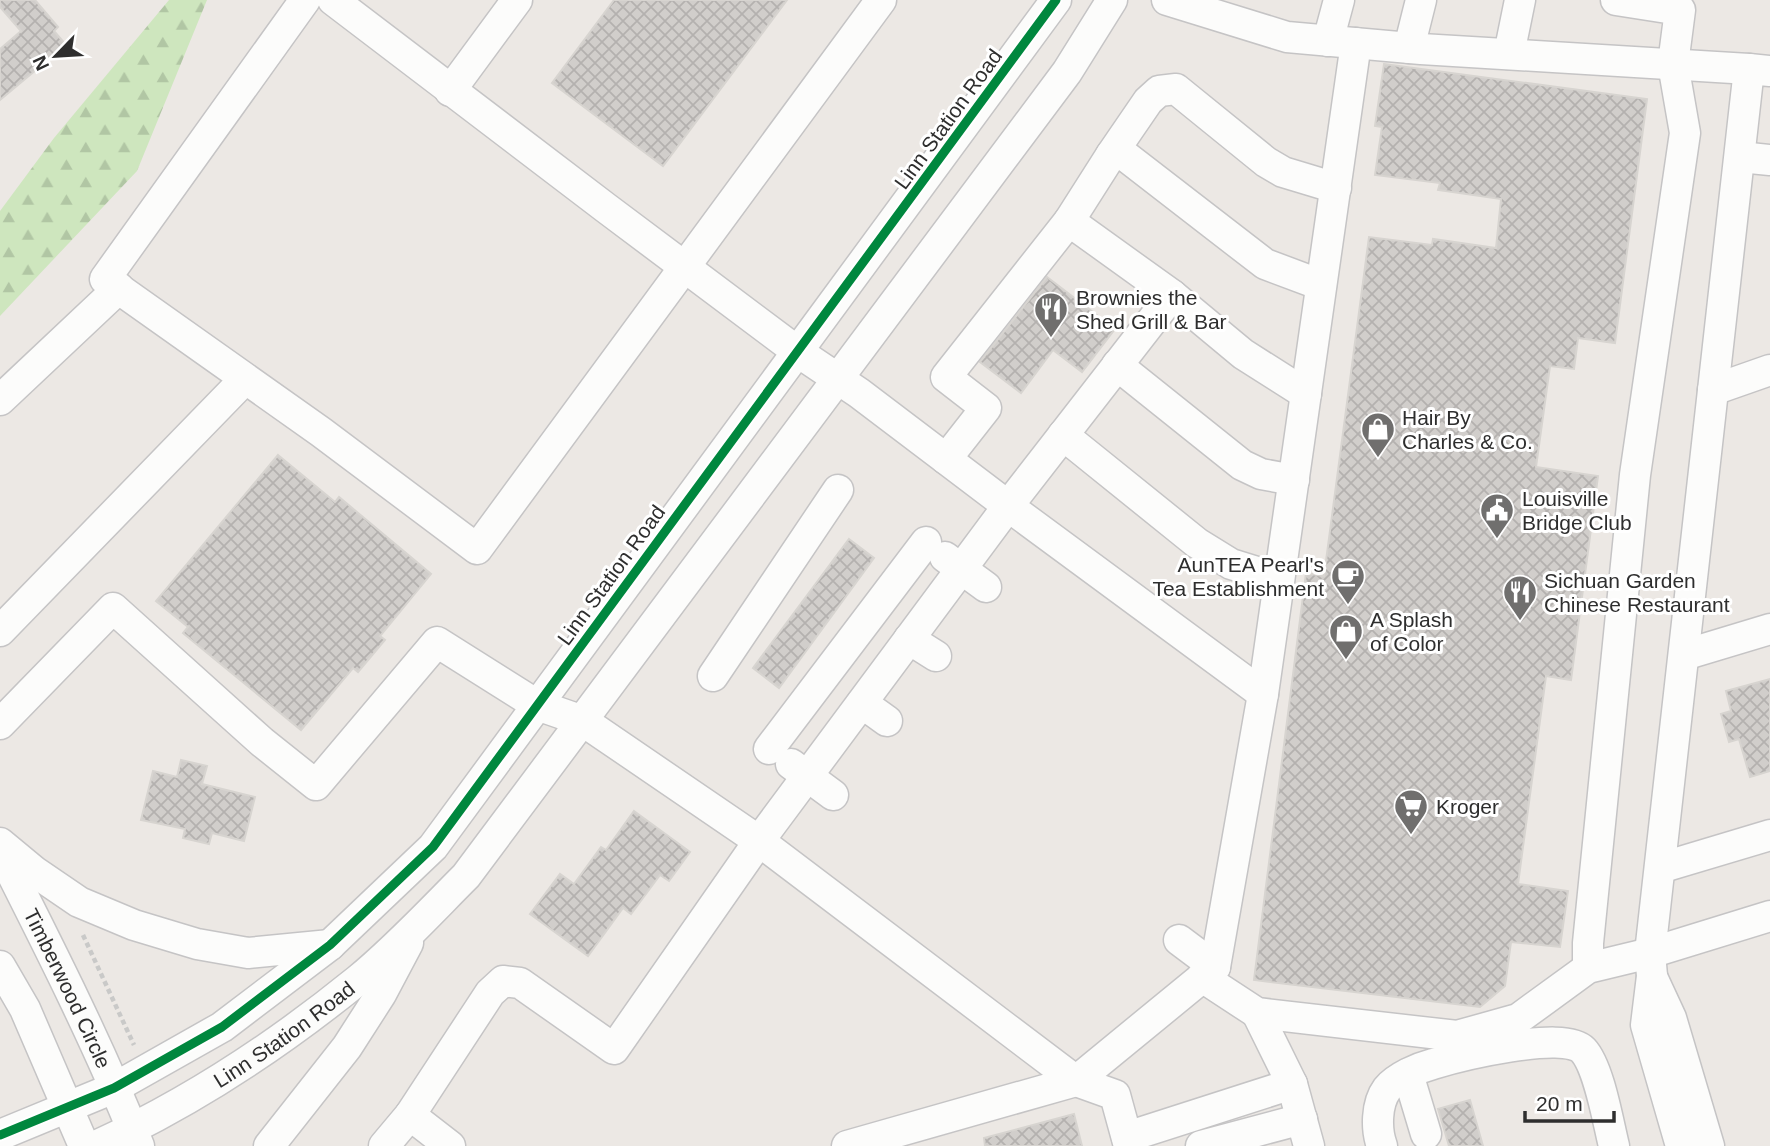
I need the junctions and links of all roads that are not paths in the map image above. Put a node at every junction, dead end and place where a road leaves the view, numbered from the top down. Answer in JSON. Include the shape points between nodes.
{"nodes":[{"id":1,"x":304,"y":0,"type":"edge"},
{"id":2,"x":333,"y":0,"type":"edge"},
{"id":3,"x":517,"y":0,"type":"edge"},
{"id":4,"x":881,"y":0,"type":"edge"},
{"id":5,"x":1056,"y":0,"type":"edge"},
{"id":6,"x":1112,"y":0,"type":"edge"},
{"id":7,"x":1167,"y":0,"type":"edge"},
{"id":8,"x":1339,"y":0,"type":"edge"},
{"id":9,"x":1421,"y":0,"type":"edge"},
{"id":10,"x":1520,"y":0,"type":"edge"},
{"id":11,"x":1616,"y":0,"type":"edge"},
{"id":12,"x":1247,"y":12,"type":"edge"},
{"id":13,"x":1342,"y":42,"type":"junction"},
{"id":14,"x":1409,"y":48,"type":"junction"},
{"id":15,"x":1509,"y":54,"type":"junction"},
{"id":16,"x":1673,"y":64,"type":"junction"},
{"id":17,"x":1760,"y":70,"type":"edge"},
{"id":18,"x":450,"y":91,"type":"junction"},
{"id":19,"x":1111,"y":155,"type":"junction"},
{"id":20,"x":1740,"y":156,"type":"junction"},
{"id":21,"x":1770,"y":160,"type":"edge"},
{"id":22,"x":1336,"y":188,"type":"junction"},
{"id":23,"x":1069,"y":221,"type":"junction"},
{"id":24,"x":684,"y":266,"type":"junction"},
{"id":25,"x":1321,"y":285,"type":"junction"},
{"id":26,"x":119,"y":288,"type":"junction"},
{"id":27,"x":1172,"y":295,"type":"junction"},
{"id":28,"x":798,"y":352,"type":"junction"},
{"id":29,"x":1117,"y":365,"type":"junction"},
{"id":30,"x":1770,"y":370,"type":"edge"},
{"id":31,"x":245,"y":379,"type":"junction"},
{"id":32,"x":839,"y":379,"type":"junction"},
{"id":33,"x":1713,"y":390,"type":"junction"},
{"id":34,"x":1306,"y":394,"type":"junction"},
{"id":35,"x":0,"y":400,"type":"edge"},
{"id":36,"x":1063,"y":435,"type":"junction"},
{"id":37,"x":946,"y":459,"type":"junction"},
{"id":38,"x":1294,"y":480,"type":"junction"},
{"id":39,"x":838,"y":490,"type":"dead end"},
{"id":40,"x":1008,"y":506,"type":"junction"},
{"id":41,"x":944,"y":556,"type":"junction"},
{"id":42,"x":1279,"y":579,"type":"junction"},
{"id":43,"x":986,"y":587,"type":"dead end"},
{"id":44,"x":1770,"y":629,"type":"edge"},
{"id":45,"x":0,"y":631,"type":"edge"},
{"id":46,"x":909,"y":639,"type":"junction"},
{"id":47,"x":1684,"y":654,"type":"junction"},
{"id":48,"x":936,"y":656,"type":"dead end"},
{"id":49,"x":713,"y":676,"type":"dead end"},
{"id":50,"x":1263,"y":694,"type":"junction"},
{"id":51,"x":862,"y":703,"type":"junction"},
{"id":52,"x":537,"y":705,"type":"junction"},
{"id":53,"x":583,"y":721,"type":"junction"},
{"id":54,"x":887,"y":722,"type":"dead end"},
{"id":55,"x":0,"y":724,"type":"edge"},
{"id":56,"x":789,"y":763,"type":"junction"},
{"id":57,"x":833,"y":795,"type":"dead end"},
{"id":58,"x":1770,"y":835,"type":"edge"},
{"id":59,"x":759,"y":841,"type":"junction"},
{"id":60,"x":0,"y":843,"type":"edge"},
{"id":61,"x":0,"y":850,"type":"edge"},
{"id":62,"x":1660,"y":868,"type":"junction"},
{"id":63,"x":1770,"y":916,"type":"edge"},
{"id":64,"x":418,"y":924,"type":"junction"},
{"id":65,"x":1179,"y":940,"type":"dead end"},
{"id":66,"x":330,"y":945,"type":"junction"},
{"id":67,"x":1651,"y":964,"type":"junction"},
{"id":68,"x":0,"y":966,"type":"edge"},
{"id":69,"x":1588,"y":968,"type":"junction"},
{"id":70,"x":1209,"y":972,"type":"junction"},
{"id":71,"x":1257,"y":1013,"type":"junction"},
{"id":72,"x":1408,"y":1074,"type":"junction"},
{"id":73,"x":1076,"y":1081,"type":"junction"},
{"id":74,"x":1292,"y":1084,"type":"junction"},
{"id":75,"x":114,"y":1088,"type":"junction"},
{"id":76,"x":67,"y":1107,"type":"junction"},
{"id":77,"x":410,"y":1115,"type":"junction"},
{"id":78,"x":1306,"y":1133,"type":"edge"},
{"id":79,"x":1426,"y":1134,"type":"dead end"},
{"id":80,"x":0,"y":1135,"type":"edge"},
{"id":81,"x":136,"y":1138,"type":"edge"},
{"id":82,"x":1128,"y":1141,"type":"edge"},
{"id":83,"x":84,"y":1146,"type":"edge"},
{"id":84,"x":96,"y":1146,"type":"edge"},
{"id":85,"x":269,"y":1146,"type":"edge"},
{"id":86,"x":384,"y":1146,"type":"edge"},
{"id":87,"x":450,"y":1146,"type":"edge"},
{"id":88,"x":847,"y":1146,"type":"edge"},
{"id":89,"x":1200,"y":1146,"type":"edge"},
{"id":90,"x":1381,"y":1146,"type":"edge"},
{"id":91,"x":1615,"y":1146,"type":"edge"},
{"id":92,"x":1681,"y":1146,"type":"edge"},
{"id":93,"x":1709,"y":1146,"type":"edge"}],
"edges":[{"from":1,"to":26,"type":"street","via":[[105,279]]},
{"from":2,"to":18,"type":"street"},
{"from":3,"to":18,"type":"street"},
{"from":4,"to":24,"type":"street"},
{"from":5,"to":28,"type":"street","name":"Linn Station Road"},
{"from":6,"to":32,"type":"street","name":"Linn Station Road","via":[[1068,72]]},
{"from":7,"to":12,"type":"street"},
{"from":8,"to":13,"type":"street"},
{"from":9,"to":14,"type":"street"},
{"from":10,"to":15,"type":"street"},
{"from":11,"to":16,"type":"street","via":[[1680,10]]},
{"from":12,"to":13,"type":"street","via":[[1287,37]]},
{"from":13,"to":14,"type":"street"},
{"from":13,"to":22,"type":"street"},
{"from":14,"to":15,"type":"street"},
{"from":15,"to":16,"type":"street"},
{"from":16,"to":17,"type":"street"},
{"from":16,"to":69,"type":"street","via":[[1685,133],[1635,475]]},
{"from":17,"to":20,"type":"street"},
{"from":18,"to":24,"type":"street"},
{"from":19,"to":22,"type":"street","via":[[1148,101],[1160,91],[1176,89],[1266,162]]},
{"from":19,"to":23,"type":"street"},
{"from":19,"to":25,"type":"street","via":[[1124,155],[1265,264]]},
{"from":20,"to":21,"type":"street"},
{"from":20,"to":33,"type":"street"},
{"from":22,"to":25,"type":"street"},
{"from":23,"to":27,"type":"street"},
{"from":23,"to":37,"type":"street","via":[[946,377],[986,408]]},
{"from":24,"to":28,"type":"street"},
{"from":24,"to":31,"type":"street","via":[[477,549]]},
{"from":25,"to":34,"type":"street"},
{"from":26,"to":31,"type":"street"},
{"from":26,"to":35,"type":"street"},
{"from":27,"to":29,"type":"street"},
{"from":27,"to":34,"type":"street","via":[[1242,354]]},
{"from":28,"to":32,"type":"street"},
{"from":28,"to":52,"type":"street","name":"Linn Station Road"},
{"from":29,"to":36,"type":"street"},
{"from":29,"to":38,"type":"street","via":[[1242,465]]},
{"from":30,"to":33,"type":"street"},
{"from":31,"to":45,"type":"street"},
{"from":32,"to":37,"type":"street"},
{"from":32,"to":53,"type":"street","name":"Linn Station Road"},
{"from":33,"to":47,"type":"street"},
{"from":34,"to":38,"type":"street"},
{"from":36,"to":40,"type":"street"},
{"from":36,"to":42,"type":"street","via":[[1197,542],[1231,564]]},
{"from":37,"to":40,"type":"street"},
{"from":38,"to":42,"type":"street"},
{"from":39,"to":49,"type":"street"},
{"from":40,"to":41,"type":"street"},
{"from":40,"to":50,"type":"street"},
{"from":41,"to":43,"type":"street"},
{"from":41,"to":46,"type":"street"},
{"from":41,"to":56,"type":"street"},
{"from":42,"to":50,"type":"street"},
{"from":44,"to":47,"type":"street"},
{"from":46,"to":48,"type":"street"},
{"from":46,"to":51,"type":"street"},
{"from":47,"to":62,"type":"street"},
{"from":50,"to":70,"type":"street","via":[[1240,768],[1220,863]]},
{"from":51,"to":54,"type":"street"},
{"from":51,"to":56,"type":"street"},
{"from":52,"to":53,"type":"street"},
{"from":52,"to":55,"type":"street","via":[[437,642],[316,785],[113,608]]},
{"from":52,"to":66,"type":"street","name":"Linn Station Road","via":[[433,847]]},
{"from":53,"to":59,"type":"street"},
{"from":53,"to":64,"type":"street","name":"Linn Station Road","via":[[467,876]]},
{"from":56,"to":57,"type":"street"},
{"from":56,"to":59,"type":"street"},
{"from":58,"to":62,"type":"street"},
{"from":59,"to":73,"type":"street"},
{"from":59,"to":77,"type":"street","via":[[614,1049],[520,983],[503,981],[490,993]]},
{"from":60,"to":66,"type":"street","via":[[79,902],[134,925],[248,953]]},
{"from":61,"to":75,"type":"street","name":"Timberwood Circle"},
{"from":62,"to":67,"type":"street"},
{"from":63,"to":67,"type":"street"},
{"from":64,"to":81,"type":"street","name":"Linn Station Road","via":[[359,979]]},
{"from":64,"to":85,"type":"street","via":[[347,1047]]},
{"from":65,"to":70,"type":"street"},
{"from":66,"to":75,"type":"street","name":"Linn Station Road","via":[[222,1027]]},
{"from":67,"to":69,"type":"street"},
{"from":67,"to":92,"type":"street","via":[[1646,1025]]},
{"from":67,"to":93,"type":"street"},
{"from":68,"to":76,"type":"street"},
{"from":69,"to":71,"type":"street","via":[[1518,1018],[1457,1036]]},
{"from":70,"to":71,"type":"street"},
{"from":70,"to":73,"type":"street","via":[[1132,1017]]},
{"from":71,"to":74,"type":"street"},
{"from":72,"to":79,"type":"street"},
{"from":72,"to":90,"type":"street","via":[[1387,1090],[1378,1112]]},
{"from":72,"to":91,"type":"street","via":[[1432,1064],[1532,1043],[1567,1043],[1582,1049],[1593,1066]]},
{"from":73,"to":82,"type":"street","via":[[1115,1095]]},
{"from":73,"to":88,"type":"street"},
{"from":74,"to":78,"type":"street"},
{"from":74,"to":82,"type":"street"},
{"from":75,"to":76,"type":"street","name":"Linn Station Road"},
{"from":75,"to":81,"type":"street","name":"Timberwood Circle"},
{"from":76,"to":80,"type":"street","name":"Linn Station Road"},
{"from":76,"to":83,"type":"street"},
{"from":77,"to":86,"type":"street"},
{"from":77,"to":87,"type":"street"},
{"from":78,"to":89,"type":"street"},
{"from":81,"to":84,"type":"street","name":"Linn Station Road"}]}
